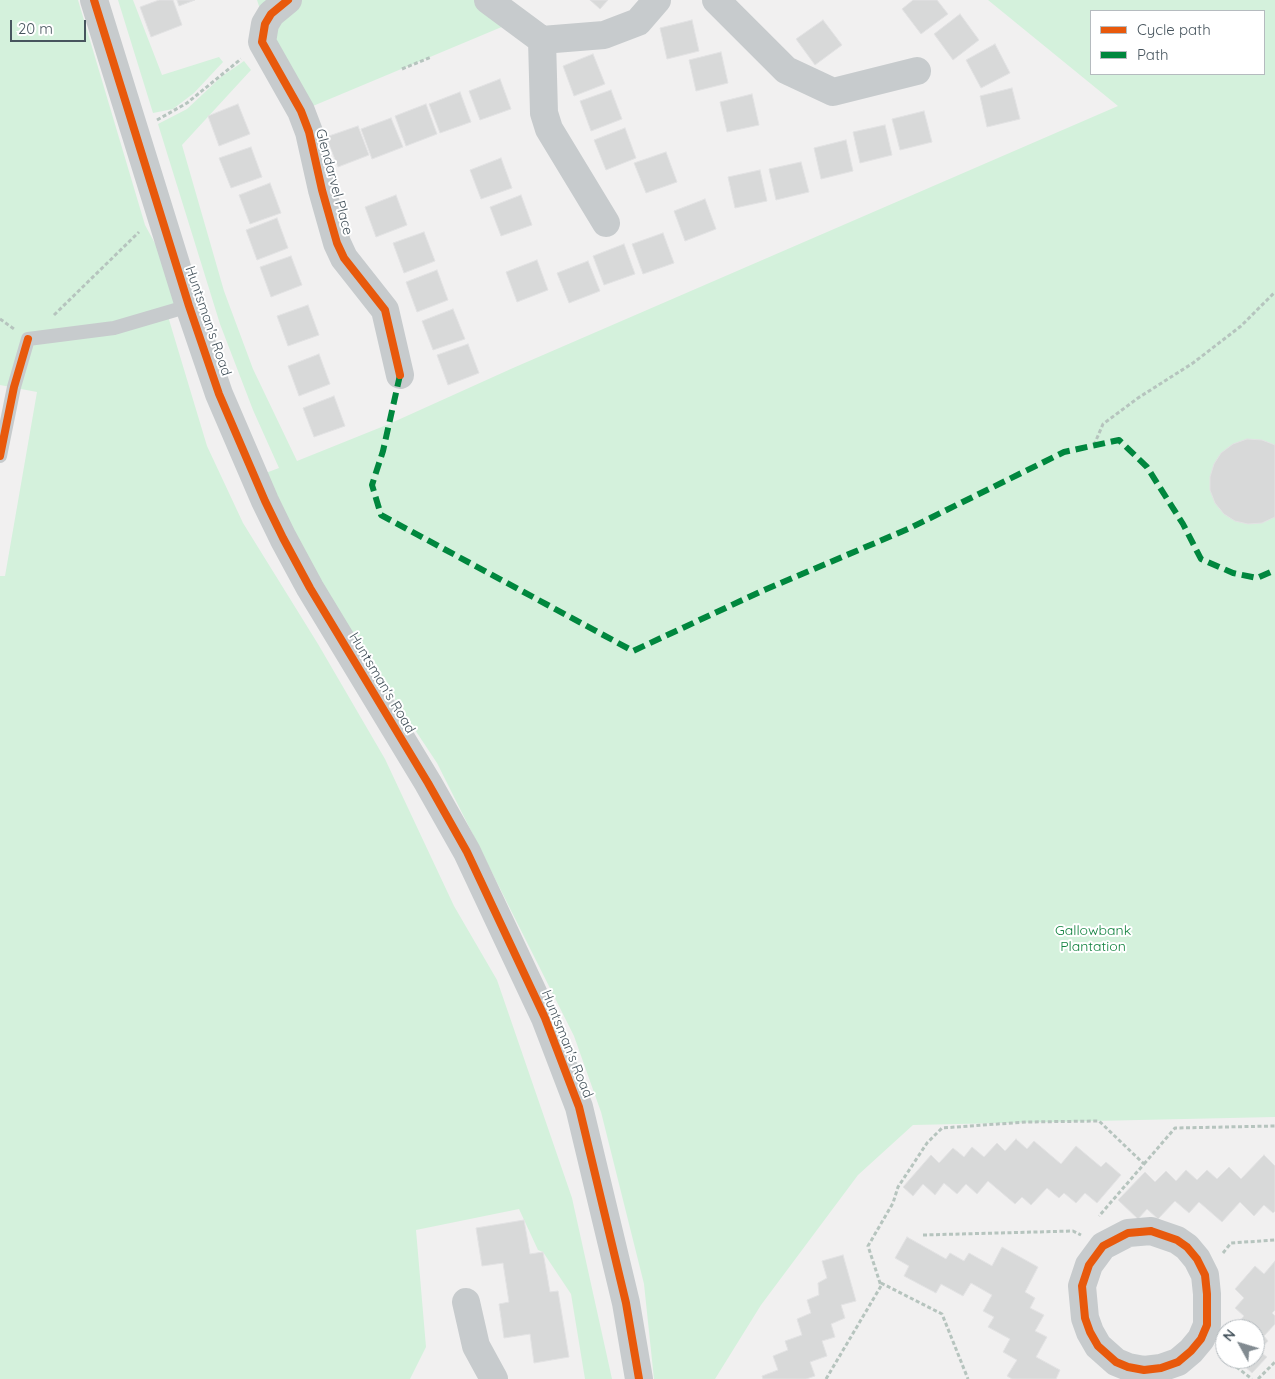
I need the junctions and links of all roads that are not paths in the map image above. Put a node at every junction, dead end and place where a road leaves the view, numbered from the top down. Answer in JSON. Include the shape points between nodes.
{"nodes":[{"id":1,"x":94,"y":0,"type":"edge"},
{"id":2,"x":288,"y":0,"type":"edge"},
{"id":3,"x":488,"y":0,"type":"edge"},
{"id":4,"x":657,"y":0,"type":"edge"},
{"id":5,"x":716,"y":0,"type":"edge"},
{"id":6,"x":542,"y":40,"type":"junction"},
{"id":7,"x":917,"y":71,"type":"dead end"},
{"id":8,"x":606,"y":223,"type":"dead end"},
{"id":9,"x":189,"y":306,"type":"junction"},
{"id":10,"x":400,"y":376,"type":"dead end"},
{"id":11,"x":0,"y":456,"type":"edge"},
{"id":12,"x":466,"y":1302,"type":"dead end"},
{"id":13,"x":1143,"y":1374,"type":"edge"},
{"id":14,"x":494,"y":1379,"type":"edge"},
{"id":15,"x":638,"y":1379,"type":"edge"}],
"edges":[{"from":1,"to":9,"type":"street","name":"Huntsman's Road"},
{"from":2,"to":10,"type":"street","name":"Glendarvel Place","via":[[271,14],[265,24],[262,42],[306,125],[337,243],[344,258],[384,310]]},
{"from":3,"to":6,"type":"street"},
{"from":4,"to":6,"type":"street","via":[[638,22],[604,35]]},
{"from":5,"to":7,"type":"street","via":[[786,70],[833,92]]},
{"from":6,"to":8,"type":"street","via":[[544,113],[548,129]]},
{"from":9,"to":11,"type":"lane","via":[[114,328],[28,340],[14,387]]},
{"from":9,"to":15,"type":"street","name":"Huntsman's Road","via":[[219,394],[283,538],[467,852],[545,1018],[579,1107],[626,1303]]},
{"from":12,"to":14,"type":"street","via":[[476,1346]]},
{"from":13,"to":13,"type":"street","via":[[1116,1362],[1098,1346],[1085,1318],[1082,1286],[1099,1234],[1158,1232],[1187,1247],[1205,1275],[1207,1325],[1201,1340],[1178,1362]]}]}
